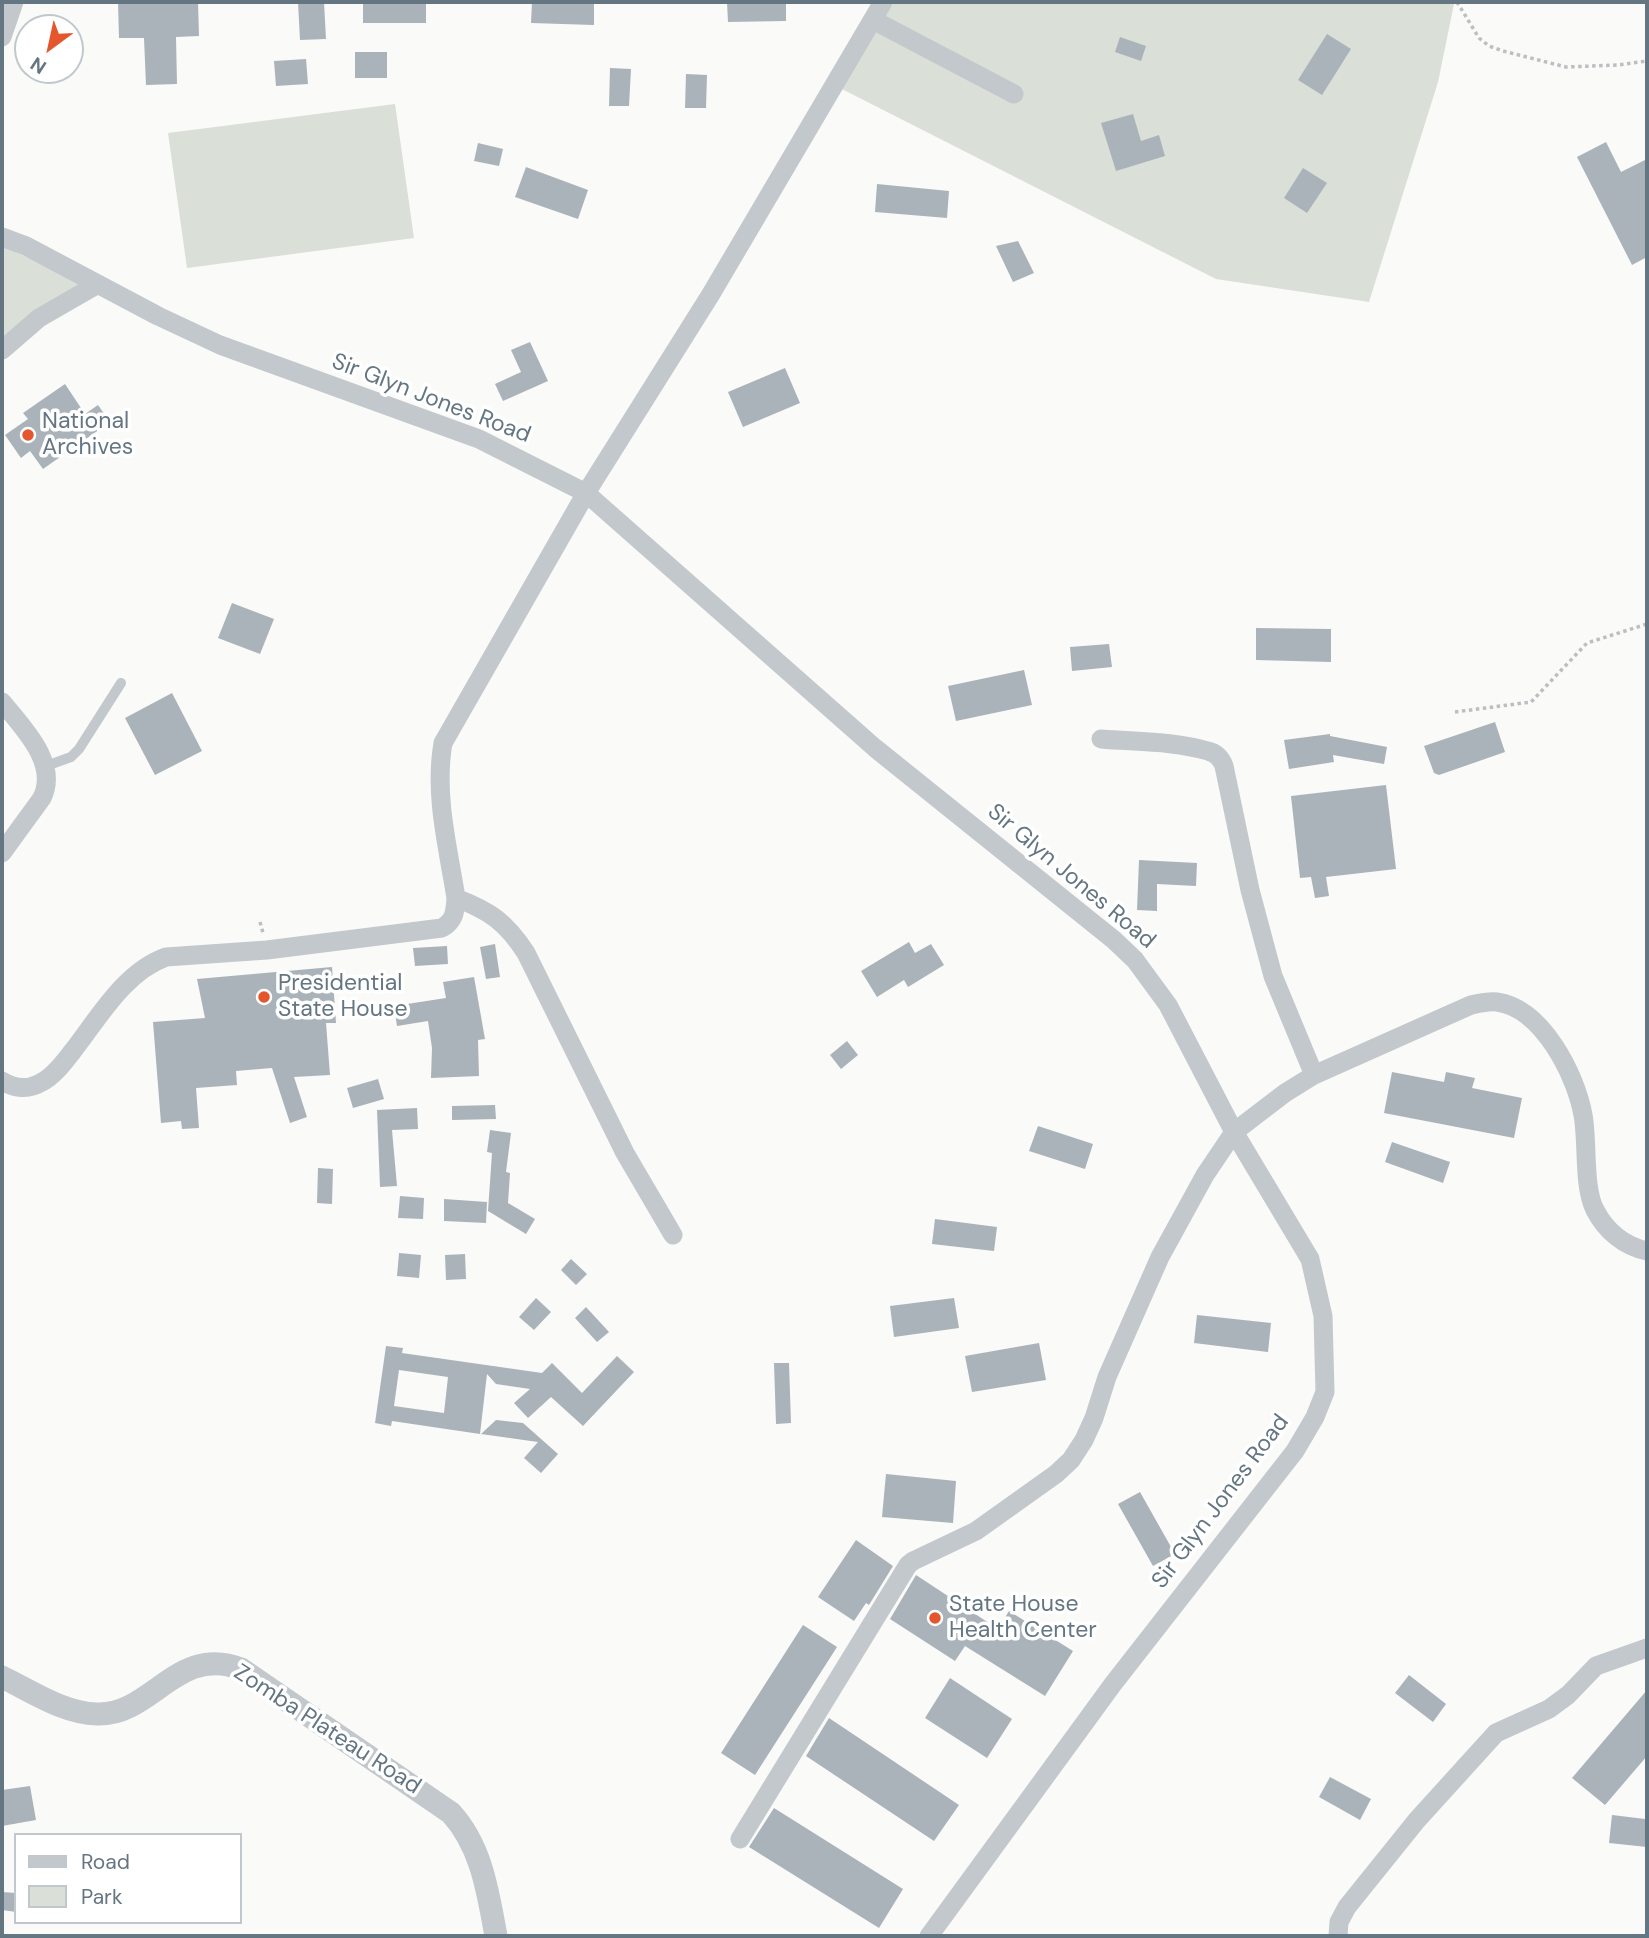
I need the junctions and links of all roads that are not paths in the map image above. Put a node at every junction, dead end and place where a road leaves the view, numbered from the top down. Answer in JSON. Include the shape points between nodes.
{"nodes":[{"id":1,"x":14,"y":2,"type":"edge"},
{"id":2,"x":883,"y":2,"type":"edge"},
{"id":3,"x":873,"y":20,"type":"junction"},
{"id":4,"x":2,"y":37,"type":"edge"},
{"id":5,"x":1014,"y":94,"type":"dead end"},
{"id":6,"x":2,"y":237,"type":"edge"},
{"id":7,"x":98,"y":284,"type":"junction"},
{"id":8,"x":2,"y":350,"type":"edge"},
{"id":9,"x":586,"y":494,"type":"junction"},
{"id":10,"x":121,"y":683,"type":"dead end"},
{"id":11,"x":2,"y":702,"type":"edge"},
{"id":12,"x":1101,"y":739,"type":"dead end"},
{"id":13,"x":46,"y":766,"type":"junction"},
{"id":14,"x":2,"y":853,"type":"edge"},
{"id":15,"x":456,"y":898,"type":"junction"},
{"id":16,"x":1314,"y":1075,"type":"junction"},
{"id":17,"x":2,"y":1081,"type":"edge"},
{"id":18,"x":1234,"y":1132,"type":"junction"},
{"id":19,"x":673,"y":1235,"type":"dead end"},
{"id":20,"x":1647,"y":1251,"type":"edge"},
{"id":21,"x":1647,"y":1648,"type":"edge"},
{"id":22,"x":2,"y":1677,"type":"edge"},
{"id":23,"x":740,"y":1839,"type":"dead end"},
{"id":24,"x":496,"y":1936,"type":"edge"},
{"id":25,"x":929,"y":1936,"type":"edge"},
{"id":26,"x":1338,"y":1936,"type":"edge"}],
"edges":[{"from":1,"to":4,"type":"street"},
{"from":2,"to":3,"type":"street"},
{"from":3,"to":5,"type":"street"},
{"from":3,"to":9,"type":"street"},
{"from":6,"to":7,"type":"street","name":"Sir Glyn Jones Road"},
{"from":7,"to":8,"type":"street","via":[[39,318]]},
{"from":7,"to":9,"type":"street","name":"Sir Glyn Jones Road","via":[[220,345],[480,439]]},
{"from":9,"to":15,"type":"street","via":[[443,743],[439,791]]},
{"from":9,"to":18,"type":"street","name":"Sir Glyn Jones Road","via":[[876,748],[1135,960],[1168,1005]]},
{"from":10,"to":13,"type":"lane","via":[[79,749]]},
{"from":11,"to":13,"type":"street"},
{"from":12,"to":16,"type":"street","via":[[1209,751],[1221,760],[1273,976]]},
{"from":13,"to":14,"type":"street","via":[[47,788],[42,798]]},
{"from":15,"to":17,"type":"street","via":[[455,914],[442,928],[154,961],[120,990],[45,1081],[19,1088]]},
{"from":15,"to":19,"type":"street","via":[[502,922],[526,953],[625,1153]]},
{"from":16,"to":18,"type":"street"},
{"from":16,"to":20,"type":"street","via":[[1471,1005],[1499,1002],[1514,1008],[1548,1035],[1576,1088],[1593,1208],[1608,1230]]},
{"from":18,"to":23,"type":"street","via":[[1160,1257],[1107,1377],[1094,1418],[1071,1460],[976,1531],[908,1565]]},
{"from":18,"to":25,"type":"street","name":"Sir Glyn Jones Road","via":[[1310,1259],[1323,1316],[1325,1392],[1295,1451],[1113,1684]]},
{"from":21,"to":26,"type":"street","via":[[1596,1666],[1549,1709],[1489,1739],[1347,1908]]},
{"from":22,"to":24,"type":"street","name":"Zomba Plateau Road","via":[[57,1704],[100,1714],[127,1706],[206,1662],[241,1669],[451,1813],[474,1847]]}]}
